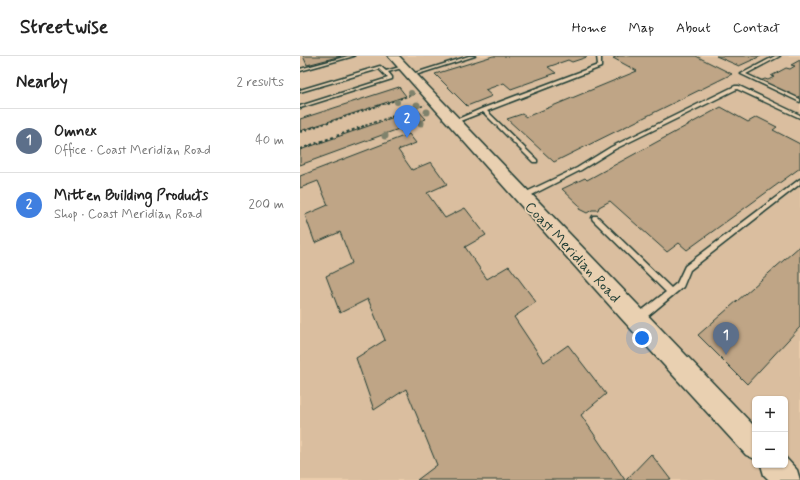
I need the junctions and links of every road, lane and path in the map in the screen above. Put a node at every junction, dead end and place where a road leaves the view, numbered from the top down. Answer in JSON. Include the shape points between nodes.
{"nodes":[{"id":1,"x":352,"y":56,"type":"edge"},
{"id":2,"x":473,"y":56,"type":"edge"},
{"id":3,"x":599,"y":56,"type":"edge"},
{"id":4,"x":778,"y":56,"type":"edge"},
{"id":5,"x":402,"y":66,"type":"edge"},
{"id":6,"x":300,"y":70,"type":"edge"},
{"id":7,"x":385,"y":72,"type":"junction"},
{"id":8,"x":300,"y":91,"type":"edge"},
{"id":9,"x":419,"y":92,"type":"dead end"},
{"id":10,"x":800,"y":101,"type":"edge"},
{"id":11,"x":430,"y":104,"type":"dead end"},
{"id":12,"x":300,"y":107,"type":"edge"},
{"id":13,"x":483,"y":110,"type":"junction"},
{"id":14,"x":800,"y":117,"type":"edge"},
{"id":15,"x":452,"y":122,"type":"junction"},
{"id":16,"x":300,"y":132,"type":"edge"},
{"id":17,"x":300,"y":149,"type":"edge"},
{"id":18,"x":535,"y":161,"type":"dead end"},
{"id":19,"x":800,"y":180,"type":"edge"},
{"id":20,"x":522,"y":197,"type":"junction"},
{"id":21,"x":595,"y":218,"type":"dead end"},
{"id":22,"x":671,"y":292,"type":"junction"},
{"id":23,"x":636,"y":320,"type":"junction"},
{"id":24,"x":752,"y":443,"type":"edge"},
{"id":25,"x":774,"y":468,"type":"edge"},
{"id":26,"x":776,"y":468,"type":"edge"},
{"id":27,"x":778,"y":480,"type":"edge"},
{"id":28,"x":787,"y":480,"type":"edge"}],
"edges":[{"from":1,"to":6,"type":"lane"},
{"from":2,"to":5,"type":"lane"},
{"from":3,"to":13,"type":"lane","via":[[600,66]]},
{"from":4,"to":10,"type":"lane","via":[[744,74]]},
{"from":5,"to":7,"type":"lane"},
{"from":5,"to":15,"type":"street","name":"Coast Meridian Road"},
{"from":7,"to":8,"type":"lane","via":[[380,67]]},
{"from":7,"to":12,"type":"lane","via":[[391,78]]},
{"from":9,"to":16,"type":"path"},
{"from":11,"to":17,"type":"path"},
{"from":13,"to":15,"type":"lane"},
{"from":13,"to":18,"type":"lane"},
{"from":14,"to":20,"type":"lane","via":[[737,87],[613,148],[579,169]]},
{"from":15,"to":20,"type":"street","name":"Coast Meridian Road"},
{"from":19,"to":22,"type":"lane","via":[[687,268],[680,285]]},
{"from":20,"to":23,"type":"street","name":"Coast Meridian Road"},
{"from":21,"to":22,"type":"lane"},
{"from":22,"to":23,"type":"lane"},
{"from":23,"to":24,"type":"street","name":"Coast Meridian Road"},
{"from":25,"to":27,"type":"street"},
{"from":26,"to":28,"type":"street"}]}
